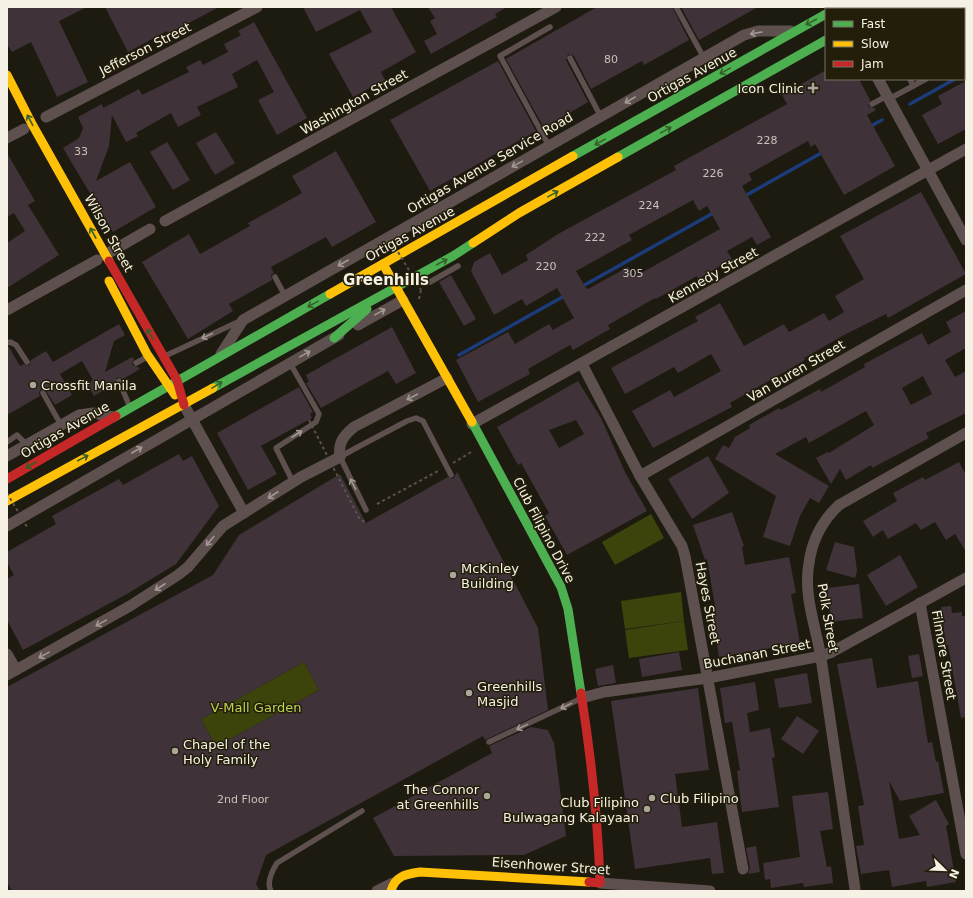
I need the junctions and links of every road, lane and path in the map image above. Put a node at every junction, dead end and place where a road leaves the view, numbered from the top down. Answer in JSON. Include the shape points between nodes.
{"nodes":[{"id":1,"x":258,"y":7,"type":"edge"},
{"id":2,"x":556,"y":7,"type":"edge"},
{"id":3,"x":676,"y":7,"type":"edge"},
{"id":4,"x":825,"y":15,"type":"edge"},
{"id":5,"x":550,"y":27,"type":"dead end"},
{"id":6,"x":795,"y":31,"type":"junction"},
{"id":7,"x":825,"y":41,"type":"edge"},
{"id":8,"x":570,"y":58,"type":"dead end"},
{"id":9,"x":704,"y":58,"type":"junction"},
{"id":10,"x":7,"y":75,"type":"edge"},
{"id":11,"x":879,"y":80,"type":"edge"},
{"id":12,"x":911,"y":80,"type":"edge"},
{"id":13,"x":924,"y":80,"type":"edge"},
{"id":14,"x":914,"y":86,"type":"junction"},
{"id":15,"x":7,"y":95,"type":"edge"},
{"id":16,"x":888,"y":98,"type":"junction"},
{"id":17,"x":872,"y":104,"type":"dead end"},
{"id":18,"x":46,"y":117,"type":"dead end"},
{"id":19,"x":601,"y":117,"type":"junction"},
{"id":20,"x":24,"y":129,"type":"junction"},
{"id":21,"x":7,"y":138,"type":"edge"},
{"id":22,"x":549,"y":146,"type":"junction"},
{"id":23,"x":966,"y":149,"type":"edge"},
{"id":24,"x":927,"y":170,"type":"junction"},
{"id":25,"x":66,"y":205,"type":"dead end"},
{"id":26,"x":165,"y":221,"type":"dead end"},
{"id":27,"x":150,"y":229,"type":"dead end"},
{"id":28,"x":966,"y":240,"type":"edge"},
{"id":29,"x":394,"y":247,"type":"dead end"},
{"id":30,"x":383,"y":264,"type":"junction"},
{"id":31,"x":102,"y":265,"type":"junction"},
{"id":32,"x":458,"y":266,"type":"dead end"},
{"id":33,"x":275,"y":277,"type":"dead end"},
{"id":34,"x":430,"y":282,"type":"dead end"},
{"id":35,"x":395,"y":286,"type":"junction"},
{"id":36,"x":966,"y":290,"type":"edge"},
{"id":37,"x":285,"y":296,"type":"junction"},
{"id":38,"x":371,"y":300,"type":"junction"},
{"id":39,"x":403,"y":300,"type":"junction"},
{"id":40,"x":421,"y":303,"type":"dead end"},
{"id":41,"x":7,"y":310,"type":"edge"},
{"id":42,"x":242,"y":320,"type":"junction"},
{"id":43,"x":334,"y":338,"type":"junction"},
{"id":44,"x":7,"y":343,"type":"edge"},
{"id":45,"x":148,"y":356,"type":"junction"},
{"id":46,"x":220,"y":356,"type":"junction"},
{"id":47,"x":163,"y":357,"type":"junction"},
{"id":48,"x":27,"y":362,"type":"dead end"},
{"id":49,"x":136,"y":363,"type":"dead end"},
{"id":50,"x":290,"y":363,"type":"junction"},
{"id":51,"x":582,"y":364,"type":"junction"},
{"id":52,"x":446,"y":378,"type":"junction"},
{"id":53,"x":177,"y":380,"type":"junction"},
{"id":54,"x":119,"y":382,"type":"dead end"},
{"id":55,"x":167,"y":385,"type":"junction"},
{"id":56,"x":43,"y":393,"type":"dead end"},
{"id":57,"x":184,"y":405,"type":"junction"},
{"id":58,"x":130,"y":407,"type":"junction"},
{"id":59,"x":113,"y":417,"type":"junction"},
{"id":60,"x":192,"y":419,"type":"junction"},
{"id":61,"x":309,"y":420,"type":"dead end"},
{"id":62,"x":472,"y":424,"type":"junction"},
{"id":63,"x":61,"y":425,"type":"junction"},
{"id":64,"x":966,"y":433,"type":"edge"},
{"id":65,"x":7,"y":442,"type":"edge"},
{"id":66,"x":484,"y":444,"type":"junction"},
{"id":67,"x":27,"y":445,"type":"junction"},
{"id":68,"x":7,"y":456,"type":"edge"},
{"id":69,"x":340,"y":458,"type":"junction"},
{"id":70,"x":450,"y":464,"type":"dead end"},
{"id":71,"x":444,"y":468,"type":"dead end"},
{"id":72,"x":451,"y":475,"type":"dead end"},
{"id":73,"x":640,"y":476,"type":"junction"},
{"id":74,"x":7,"y":479,"type":"edge"},
{"id":75,"x":293,"y":482,"type":"junction"},
{"id":76,"x":7,"y":493,"type":"edge"},
{"id":77,"x":7,"y":501,"type":"edge"},
{"id":78,"x":377,"y":504,"type":"dead end"},
{"id":79,"x":366,"y":510,"type":"dead end"},
{"id":80,"x":244,"y":513,"type":"junction"},
{"id":81,"x":366,"y":522,"type":"dead end"},
{"id":82,"x":7,"y":526,"type":"edge"},
{"id":83,"x":27,"y":527,"type":"dead end"},
{"id":84,"x":966,"y":578,"type":"edge"},
{"id":85,"x":920,"y":603,"type":"junction"},
{"id":86,"x":7,"y":654,"type":"edge"},
{"id":87,"x":821,"y":656,"type":"junction"},
{"id":88,"x":12,"y":673,"type":"edge"},
{"id":89,"x":708,"y":678,"type":"junction"},
{"id":90,"x":582,"y":698,"type":"junction"},
{"id":91,"x":489,"y":742,"type":"dead end"},
{"id":92,"x":362,"y":811,"type":"dead end"},
{"id":93,"x":966,"y":854,"type":"edge"},
{"id":94,"x":743,"y":869,"type":"dead end"},
{"id":95,"x":600,"y":883,"type":"junction"},
{"id":96,"x":392,"y":887,"type":"edge"},
{"id":97,"x":855,"y":889,"type":"dead end"},
{"id":98,"x":271,"y":891,"type":"edge"},
{"id":99,"x":377,"y":891,"type":"edge"},
{"id":100,"x":710,"y":891,"type":"edge"}],
"edges":[{"from":1,"to":18,"type":"street","name":"Jefferson Street"},
{"from":2,"to":26,"type":"street","name":"Washington Street"},
{"from":3,"to":9,"type":"lane"},
{"from":4,"to":6,"type":"main road","name":"Ortigas Avenue","one_way":true},
{"from":5,"to":22,"type":"lane","via":[[500,56]]},
{"from":6,"to":9,"type":"street","name":"Ortigas Avenue Service Road","one_way":true,"via":[[758,31],[744,35]]},
{"from":6,"to":30,"type":"main road","name":"Ortigas Avenue","one_way":true},
{"from":35,"to":7,"type":"main road","one_way":true,"via":[[453,256],[519,213]]},
{"from":8,"to":19,"type":"lane"},
{"from":9,"to":19,"type":"street","name":"Ortigas Avenue Service Road","one_way":true},
{"from":31,"to":10,"type":"main road","name":"Wilson Street","one_way":true},
{"from":11,"to":16,"type":"street"},
{"from":12,"to":14,"type":"lane"},
{"from":13,"to":14,"type":"lane"},
{"from":14,"to":16,"type":"lane"},
{"from":15,"to":20,"type":"main road","name":"Wilson Street"},
{"from":16,"to":17,"type":"lane"},
{"from":16,"to":24,"type":"street"},
{"from":19,"to":22,"type":"street","name":"Ortigas Avenue Service Road"},
{"from":20,"to":21,"type":"street"},
{"from":20,"to":25,"type":"main road","name":"Wilson Street"},
{"from":22,"to":37,"type":"street","name":"Ortigas Avenue Service Road","one_way":true},
{"from":23,"to":24,"type":"street","name":"Kennedy Street"},
{"from":24,"to":28,"type":"street"},
{"from":24,"to":51,"type":"street","name":"Kennedy Street"},
{"from":27,"to":31,"type":"street"},
{"from":29,"to":40,"type":"path","bridge":true,"via":[[421,290],[418,297]]},
{"from":30,"to":35,"type":"main road","name":"Club Filipino Drive"},
{"from":30,"to":46,"type":"main road","name":"Ortigas Avenue","one_way":true},
{"from":31,"to":41,"type":"street"},
{"from":31,"to":45,"type":"main road","name":"Wilson Street"},
{"from":47,"to":31,"type":"main road","name":"Wilson Street","one_way":true},
{"from":32,"to":34,"type":"lane"},
{"from":33,"to":37,"type":"lane"},
{"from":35,"to":38,"type":"main road"},
{"from":35,"to":39,"type":"main road","name":"Club Filipino Drive"},
{"from":36,"to":73,"type":"street","name":"Van Buren Street"},
{"from":37,"to":42,"type":"street","name":"Ortigas Avenue Service Road"},
{"from":38,"to":43,"type":"main road","via":[[365,312]]},
{"from":57,"to":38,"type":"main road","one_way":true},
{"from":43,"to":39,"type":"street","one_way":true},
{"from":39,"to":52,"type":"main road","name":"Club Filipino Drive"},
{"from":42,"to":46,"type":"street","name":"Ortigas Avenue Service Road"},
{"from":42,"to":47,"type":"lane","one_way":true},
{"from":50,"to":43,"type":"street","one_way":true},
{"from":44,"to":48,"type":"lane","via":[[16,345]]},
{"from":45,"to":49,"type":"lane"},
{"from":45,"to":55,"type":"main road","name":"Wilson Street"},
{"from":46,"to":53,"type":"main road","name":"Ortigas Avenue"},
{"from":47,"to":53,"type":"main road","name":"Wilson Street"},
{"from":50,"to":60,"type":"street"},
{"from":75,"to":50,"type":"lane","one_way":true,"via":[[276,448],[316,422],[319,414]]},
{"from":51,"to":62,"type":"street","name":"Kennedy Street"},
{"from":51,"to":73,"type":"street","name":"Hayes Street"},
{"from":52,"to":62,"type":"main road","name":"Club Filipino Drive"},
{"from":52,"to":69,"type":"street","one_way":true,"via":[[354,427],[342,439],[339,446]]},
{"from":53,"to":55,"type":"main road","name":"Ortigas Avenue"},
{"from":53,"to":57,"type":"main road","name":"Wilson Street"},
{"from":54,"to":58,"type":"lane"},
{"from":55,"to":57,"type":"main road","name":"Wilson Street"},
{"from":55,"to":58,"type":"main road","name":"Ortigas Avenue"},
{"from":56,"to":63,"type":"lane"},
{"from":57,"to":60,"type":"street","name":"Wilson Street"},
{"from":77,"to":57,"type":"main road","one_way":true},
{"from":58,"to":59,"type":"main road","name":"Ortigas Avenue"},
{"from":59,"to":63,"type":"street","via":[[93,413],[79,415]]},
{"from":59,"to":74,"type":"main road","name":"Ortigas Avenue","one_way":true},
{"from":60,"to":80,"type":"street","name":"Wilson Street"},
{"from":82,"to":60,"type":"street","one_way":true},
{"from":61,"to":81,"type":"path","bridge":true,"via":[[360,520]]},
{"from":62,"to":66,"type":"main road","name":"Club Filipino Drive"},
{"from":63,"to":67,"type":"street"},
{"from":64,"to":87,"type":"street","name":"Polk Street","via":[[839,505],[827,516],[813,546],[807,587]]},
{"from":65,"to":67,"type":"lane","via":[[18,435]]},
{"from":66,"to":70,"type":"path"},
{"from":66,"to":90,"type":"main road","name":"Club Filipino Drive","via":[[561,587],[568,609]]},
{"from":67,"to":68,"type":"street"},
{"from":69,"to":72,"type":"lane","bridge":true,"via":[[416,418],[423,421]]},
{"from":69,"to":75,"type":"street"},
{"from":79,"to":69,"type":"lane","one_way":true},
{"from":71,"to":78,"type":"path"},
{"from":73,"to":89,"type":"street","name":"Hayes Street","via":[[682,546]]},
{"from":75,"to":80,"type":"street","one_way":true},
{"from":76,"to":83,"type":"path","bridge":true},
{"from":80,"to":88,"type":"street","one_way":true,"via":[[223,526],[178,575],[130,606]]},
{"from":84,"to":85,"type":"street","name":"Buchanan Street"},
{"from":85,"to":87,"type":"street","name":"Buchanan Street"},
{"from":85,"to":93,"type":"street","name":"Filmore Street"},
{"from":86,"to":88,"type":"street"},
{"from":87,"to":89,"type":"street","name":"Buchanan Street"},
{"from":87,"to":97,"type":"street","name":"Polk Street"},
{"from":89,"to":90,"type":"street","name":"Buchanan Street","via":[[604,692]]},
{"from":89,"to":94,"type":"street","name":"Hayes Street"},
{"from":90,"to":91,"type":"lane","one_way":true},
{"from":90,"to":95,"type":"main road","name":"Club Filipino Drive","via":[[592,763]]},
{"from":92,"to":98,"type":"lane","via":[[276,863],[268,887]]},
{"from":95,"to":96,"type":"main road","name":"Eisenhower Street","via":[[420,872],[400,876]]},
{"from":95,"to":100,"type":"street","name":"Eisenhower Street"},
{"from":96,"to":99,"type":"street"}]}
